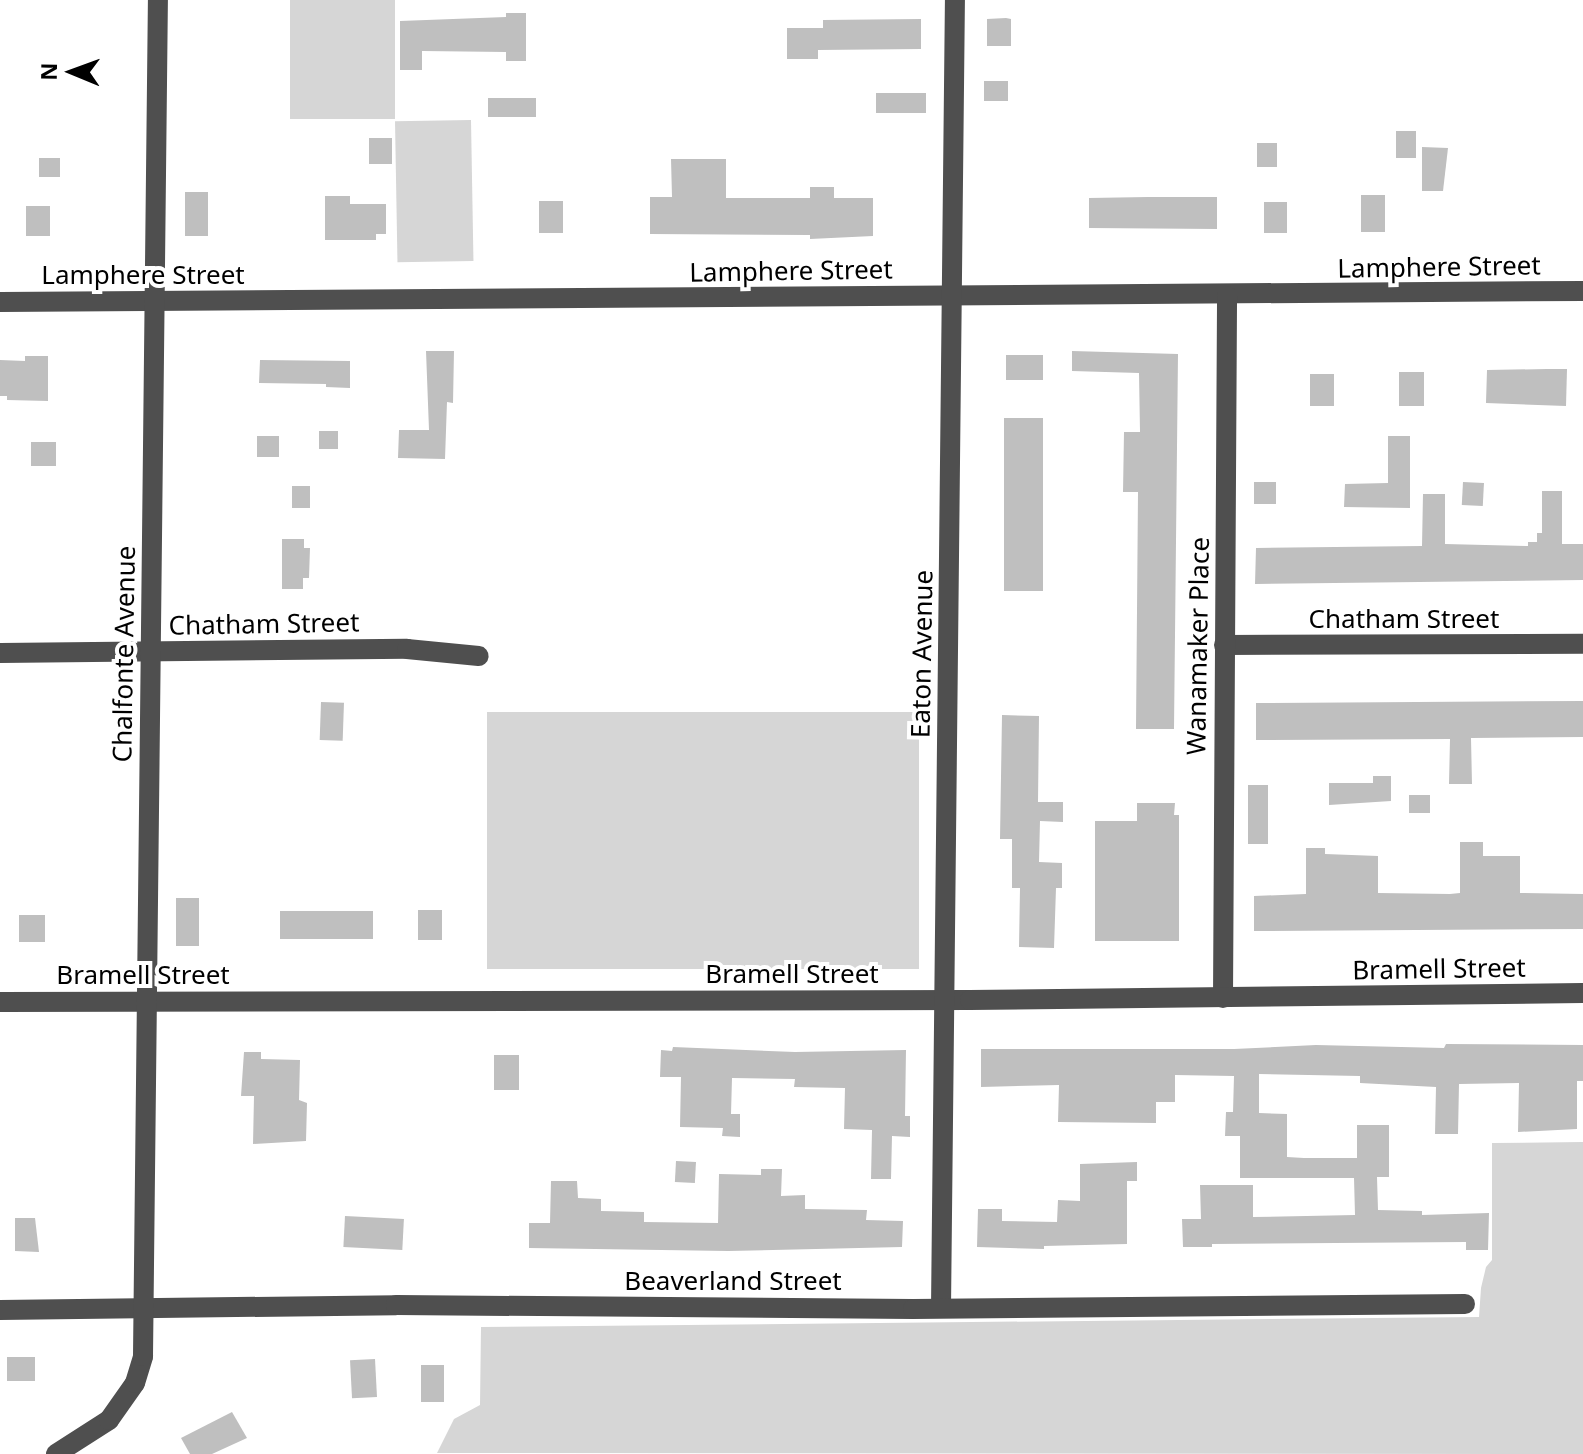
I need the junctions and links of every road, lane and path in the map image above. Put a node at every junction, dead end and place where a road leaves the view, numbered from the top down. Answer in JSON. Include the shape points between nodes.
{"nodes":[{"id":1,"x":158,"y":0,"type":"edge"},
{"id":2,"x":955,"y":0,"type":"edge"},
{"id":3,"x":1583,"y":291,"type":"edge"},
{"id":4,"x":950,"y":296,"type":"junction"},
{"id":5,"x":1227,"y":296,"type":"junction"},
{"id":6,"x":154,"y":301,"type":"junction"},
{"id":7,"x":0,"y":302,"type":"edge"},
{"id":8,"x":1583,"y":644,"type":"edge"},
{"id":9,"x":1224,"y":645,"type":"junction"},
{"id":10,"x":149,"y":652,"type":"junction"},
{"id":11,"x":0,"y":653,"type":"edge"},
{"id":12,"x":479,"y":656,"type":"dead end"},
{"id":13,"x":1583,"y":993,"type":"edge"},
{"id":14,"x":1223,"y":998,"type":"junction"},
{"id":15,"x":147,"y":1000,"type":"junction"},
{"id":16,"x":945,"y":1000,"type":"junction"},
{"id":17,"x":0,"y":1002,"type":"edge"},
{"id":18,"x":1465,"y":1304,"type":"dead end"},
{"id":19,"x":941,"y":1308,"type":"junction"},
{"id":20,"x":142,"y":1309,"type":"junction"},
{"id":21,"x":0,"y":1310,"type":"edge"},
{"id":22,"x":56,"y":1454,"type":"edge"}],
"edges":[{"from":1,"to":6,"type":"street","name":"Chalfonte Avenue"},
{"from":2,"to":4,"type":"street","name":"Eaton Avenue"},
{"from":3,"to":5,"type":"street","name":"Lamphere Street"},
{"from":4,"to":5,"type":"street","name":"Lamphere Street"},
{"from":4,"to":6,"type":"street","name":"Lamphere Street"},
{"from":4,"to":16,"type":"street","name":"Eaton Avenue"},
{"from":5,"to":9,"type":"street","name":"Wanamaker Place"},
{"from":6,"to":7,"type":"street","name":"Lamphere Street"},
{"from":6,"to":10,"type":"street","name":"Chalfonte Avenue"},
{"from":8,"to":9,"type":"street","name":"Chatham Street"},
{"from":9,"to":14,"type":"street","name":"Wanamaker Place"},
{"from":10,"to":11,"type":"street","name":"Chatham Street"},
{"from":10,"to":12,"type":"street","name":"Chatham Street","via":[[407,649]]},
{"from":10,"to":15,"type":"street","name":"Chalfonte Avenue"},
{"from":13,"to":14,"type":"street","name":"Bramell Street"},
{"from":14,"to":16,"type":"street","name":"Bramell Street"},
{"from":15,"to":16,"type":"street","name":"Bramell Street"},
{"from":15,"to":17,"type":"street","name":"Bramell Street"},
{"from":15,"to":20,"type":"street","name":"Chalfonte Avenue"},
{"from":16,"to":19,"type":"street","name":"Eaton Avenue"},
{"from":18,"to":19,"type":"street","name":"Beaverland Street"},
{"from":19,"to":20,"type":"street","name":"Beaverland Street"},
{"from":20,"to":21,"type":"street","name":"Beaverland Street"},
{"from":20,"to":22,"type":"street","name":"Chalfonte Avenue","via":[[143,1356],[124,1401],[109,1420]]}]}
